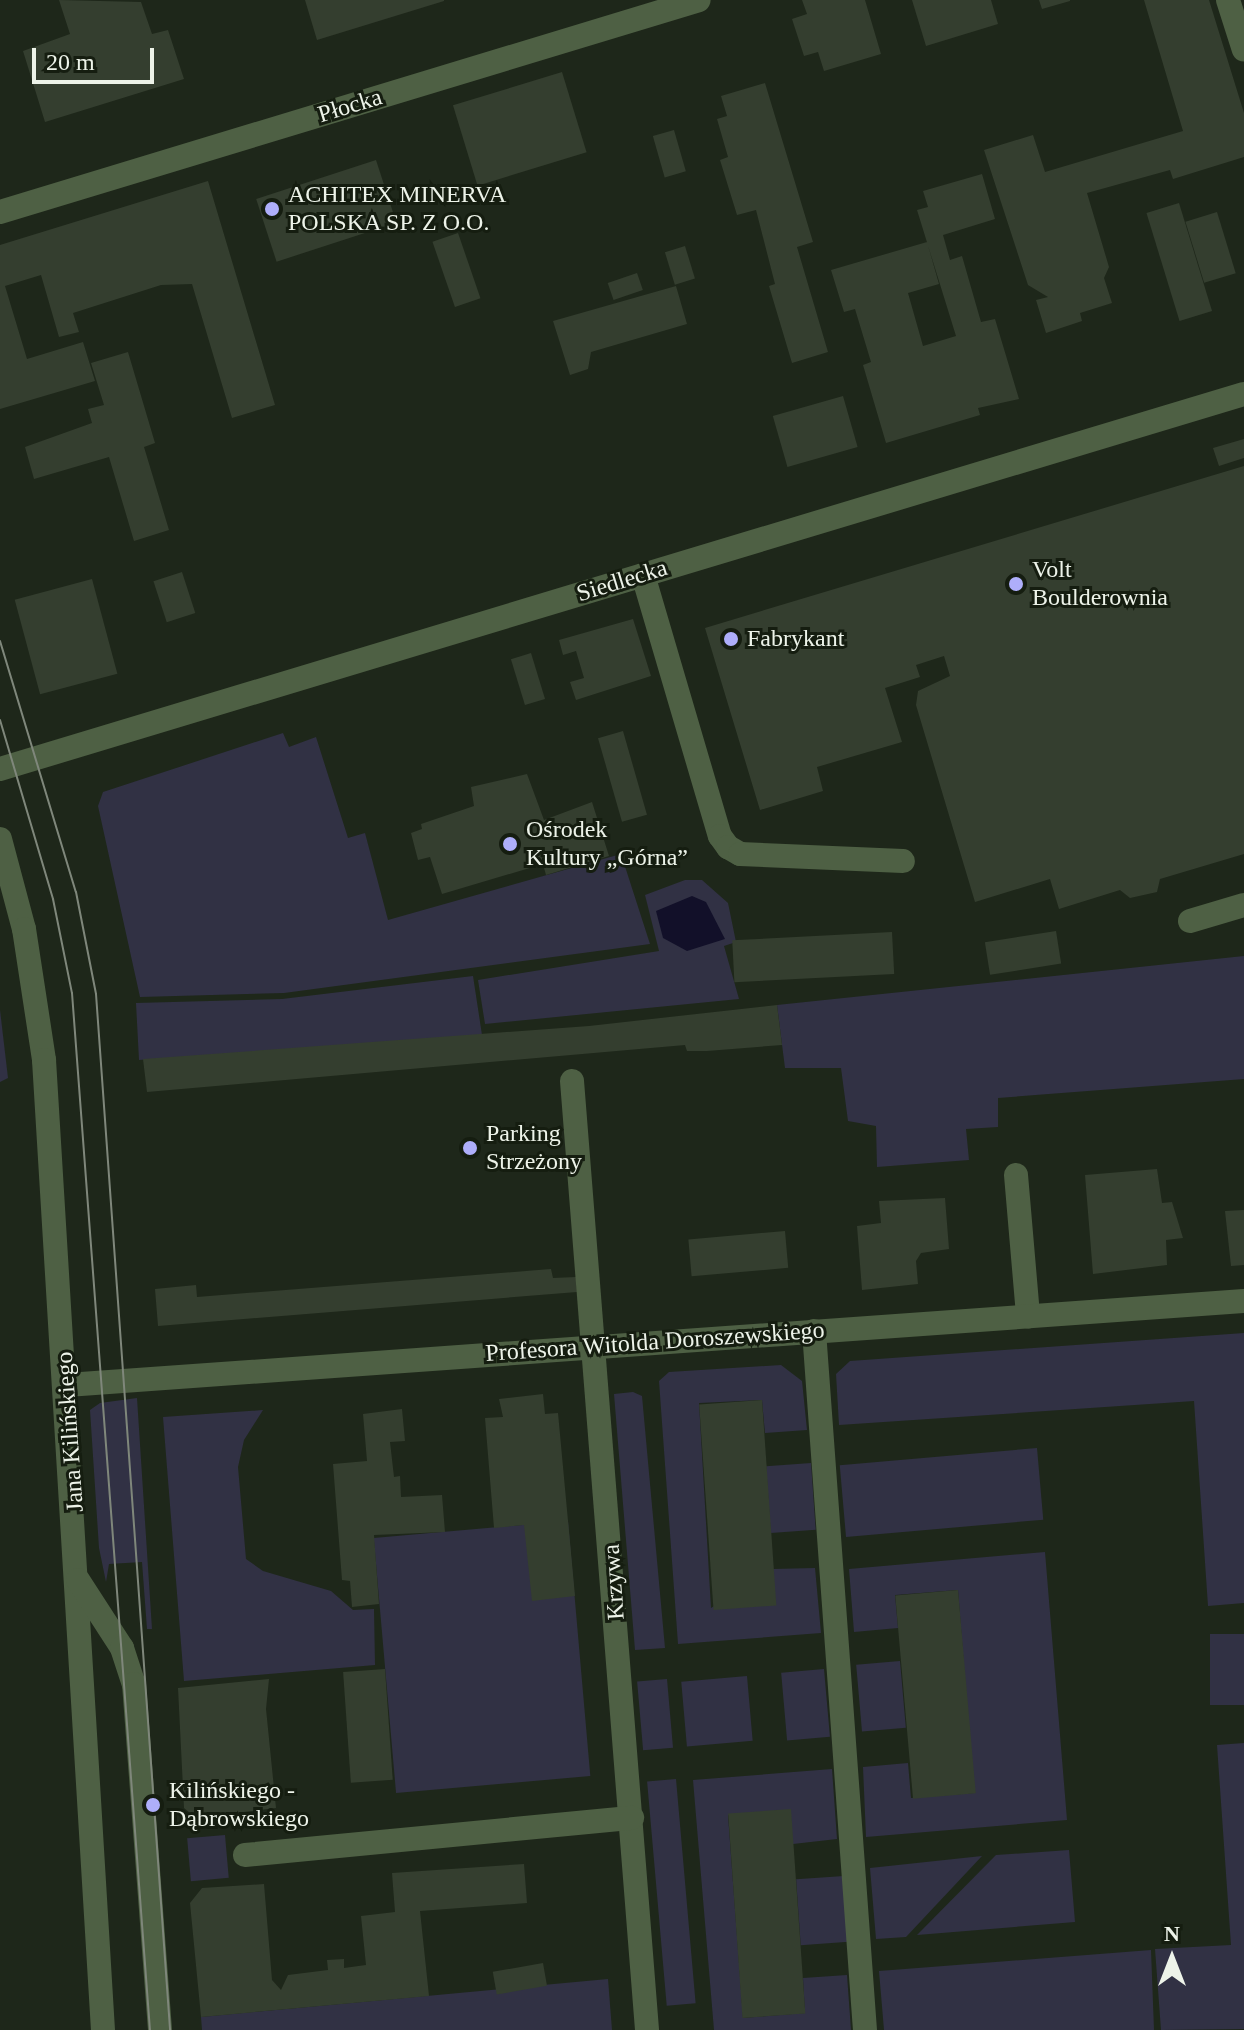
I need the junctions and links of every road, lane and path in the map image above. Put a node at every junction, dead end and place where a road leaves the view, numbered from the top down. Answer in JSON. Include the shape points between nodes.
{"nodes":[{"id":1,"x":699,"y":0,"type":"edge"},
{"id":2,"x":1228,"y":0,"type":"edge"},
{"id":3,"x":1244,"y":50,"type":"edge"},
{"id":4,"x":0,"y":212,"type":"edge"},
{"id":5,"x":1244,"y":394,"type":"edge"},
{"id":6,"x":643,"y":575,"type":"junction"},
{"id":7,"x":0,"y":769,"type":"edge"},
{"id":8,"x":0,"y":839,"type":"edge"},
{"id":9,"x":903,"y":861,"type":"dead end"},
{"id":10,"x":1244,"y":905,"type":"edge"},
{"id":11,"x":1190,"y":921,"type":"dead end"},
{"id":12,"x":572,"y":1081,"type":"dead end"},
{"id":13,"x":1016,"y":1175,"type":"dead end"},
{"id":14,"x":1244,"y":1301,"type":"edge"},
{"id":15,"x":1028,"y":1316,"type":"junction"},
{"id":16,"x":814,"y":1331,"type":"junction"},
{"id":17,"x":596,"y":1346,"type":"junction"},
{"id":18,"x":67,"y":1385,"type":"junction"},
{"id":19,"x":78,"y":1580,"type":"junction"},
{"id":20,"x":632,"y":1818,"type":"junction"},
{"id":21,"x":245,"y":1855,"type":"dead end"},
{"id":22,"x":103,"y":2030,"type":"edge"},
{"id":23,"x":160,"y":2030,"type":"edge"},
{"id":24,"x":647,"y":2030,"type":"edge"},
{"id":25,"x":865,"y":2030,"type":"edge"}],
"edges":[{"from":1,"to":4,"type":"street","name":"Płocka"},
{"from":2,"to":3,"type":"street"},
{"from":5,"to":6,"type":"street","name":"Siedlecka"},
{"from":6,"to":7,"type":"street","name":"Siedlecka"},
{"from":6,"to":9,"type":"street","via":[[720,836],[728,847],[740,854]]},
{"from":8,"to":18,"type":"street","name":"Jana Kilińskiego","via":[[24,929],[43,1046]]},
{"from":10,"to":11,"type":"street"},
{"from":12,"to":17,"type":"street","name":"Krzywa"},
{"from":13,"to":15,"type":"street"},
{"from":14,"to":15,"type":"street","name":"Profesora Witolda Doroszewskiego"},
{"from":15,"to":16,"type":"street","name":"Profesora Witolda Doroszewskiego"},
{"from":16,"to":17,"type":"street","name":"Profesora Witolda Doroszewskiego"},
{"from":16,"to":25,"type":"street"},
{"from":17,"to":18,"type":"street","name":"Profesora Witolda Doroszewskiego"},
{"from":17,"to":20,"type":"street","name":"Krzywa"},
{"from":18,"to":19,"type":"street","name":"Jana Kilińskiego"},
{"from":19,"to":22,"type":"street","name":"Jana Kilińskiego"},
{"from":19,"to":23,"type":"street","via":[[122,1648],[134,1684]]},
{"from":20,"to":21,"type":"street"},
{"from":20,"to":24,"type":"street","name":"Krzywa"}]}
